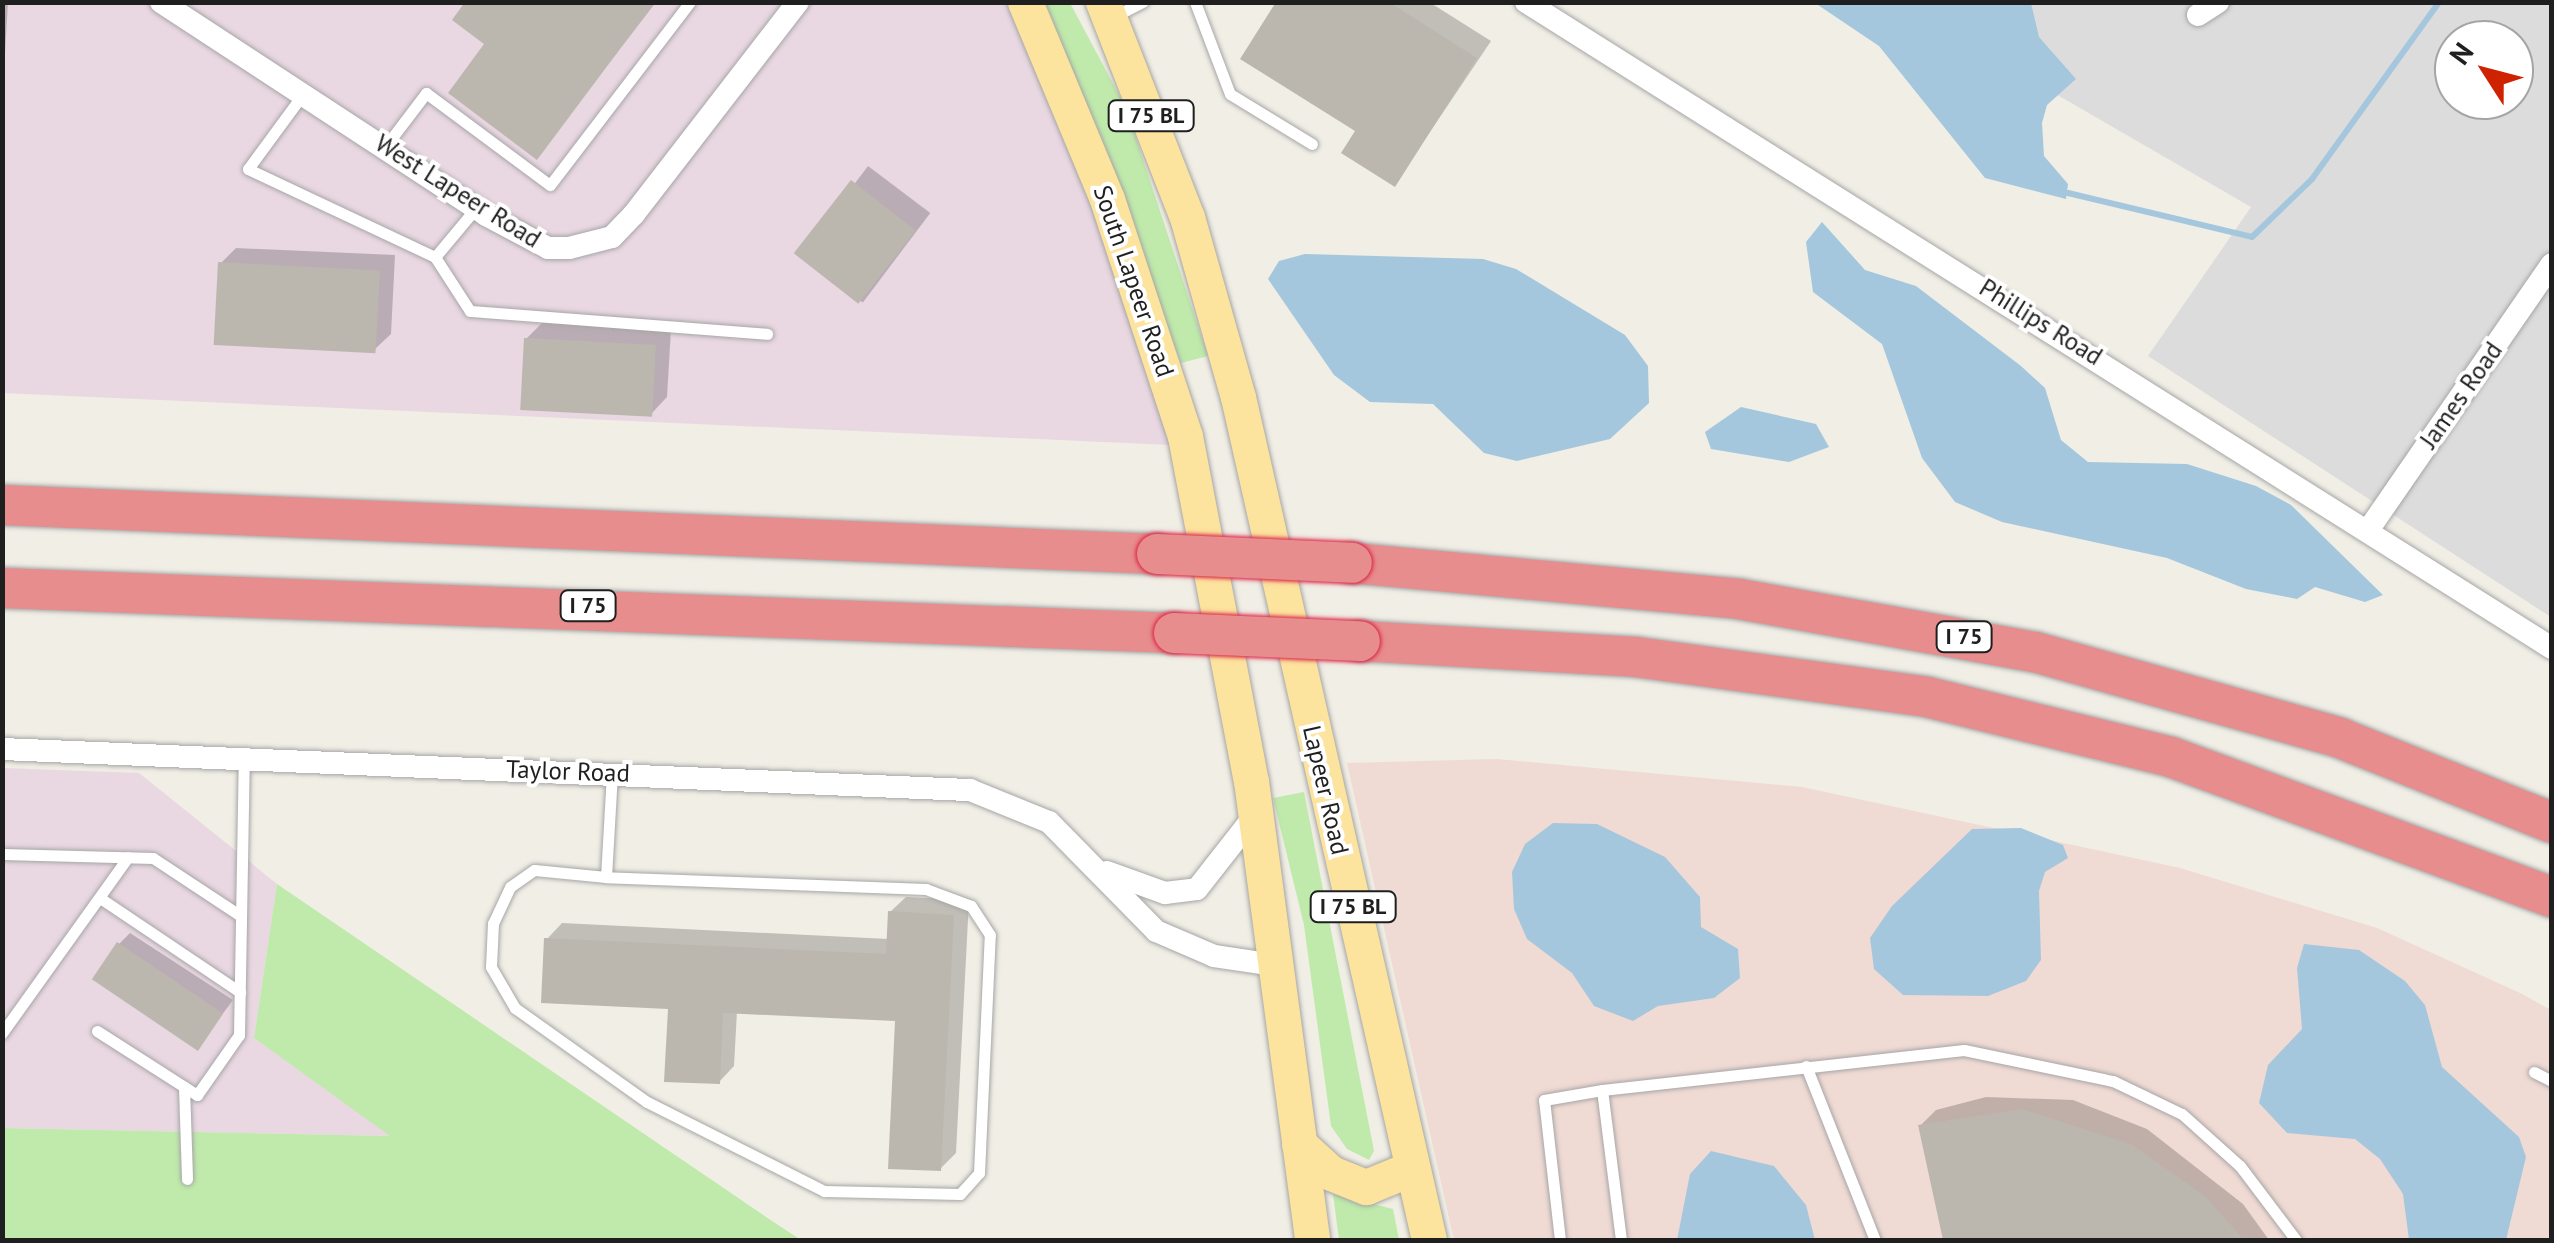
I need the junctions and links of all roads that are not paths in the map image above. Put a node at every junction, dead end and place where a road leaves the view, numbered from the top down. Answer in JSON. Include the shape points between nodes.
{"nodes":[{"id":1,"x":161,"y":2,"type":"edge"},
{"id":2,"x":690,"y":2,"type":"edge"},
{"id":3,"x":798,"y":2,"type":"edge"},
{"id":4,"x":1025,"y":2,"type":"edge"},
{"id":5,"x":1143,"y":2,"type":"edge"},
{"id":6,"x":1196,"y":2,"type":"edge"},
{"id":7,"x":1526,"y":2,"type":"edge"},
{"id":8,"x":2218,"y":2,"type":"edge"},
{"id":9,"x":1106,"y":10,"type":"edge"},
{"id":10,"x":2198,"y":16,"type":"dead end"},
{"id":11,"x":303,"y":94,"type":"junction"},
{"id":12,"x":1312,"y":144,"type":"dead end"},
{"id":13,"x":385,"y":147,"type":"junction"},
{"id":14,"x":476,"y":208,"type":"junction"},
{"id":15,"x":434,"y":257,"type":"junction"},
{"id":16,"x":2552,"y":264,"type":"edge"},
{"id":17,"x":767,"y":334,"type":"dead end"},
{"id":18,"x":2,"y":505,"type":"edge"},
{"id":19,"x":2370,"y":526,"type":"junction"},
{"id":20,"x":2,"y":588,"type":"edge"},
{"id":21,"x":2552,"y":648,"type":"edge"},
{"id":22,"x":2,"y":749,"type":"edge"},
{"id":23,"x":244,"y":759,"type":"junction"},
{"id":24,"x":612,"y":773,"type":"junction"},
{"id":25,"x":1256,"y":815,"type":"junction"},
{"id":26,"x":2552,"y":824,"type":"edge"},
{"id":27,"x":2,"y":854,"type":"edge"},
{"id":28,"x":128,"y":857,"type":"junction"},
{"id":29,"x":1107,"y":872,"type":"junction"},
{"id":30,"x":606,"y":878,"type":"junction"},
{"id":31,"x":2552,"y":897,"type":"edge"},
{"id":32,"x":100,"y":898,"type":"junction"},
{"id":33,"x":241,"y":916,"type":"junction"},
{"id":34,"x":1275,"y":965,"type":"junction"},
{"id":35,"x":240,"y":992,"type":"junction"},
{"id":36,"x":97,"y":1030,"type":"dead end"},
{"id":37,"x":2,"y":1032,"type":"edge"},
{"id":38,"x":1806,"y":1066,"type":"junction"},
{"id":39,"x":2534,"y":1072,"type":"dead end"},
{"id":40,"x":2552,"y":1081,"type":"edge"},
{"id":41,"x":184,"y":1086,"type":"junction"},
{"id":42,"x":1602,"y":1090,"type":"junction"},
{"id":43,"x":1299,"y":1144,"type":"junction"},
{"id":44,"x":1412,"y":1168,"type":"junction"},
{"id":45,"x":187,"y":1179,"type":"dead end"},
{"id":46,"x":1312,"y":1240,"type":"edge"},
{"id":47,"x":1429,"y":1240,"type":"edge"},
{"id":48,"x":1560,"y":1240,"type":"edge"},
{"id":49,"x":1621,"y":1240,"type":"edge"},
{"id":50,"x":1875,"y":1240,"type":"edge"},
{"id":51,"x":2296,"y":1240,"type":"edge"}],
"edges":[{"from":1,"to":11,"type":"street","name":"West Lapeer Road"},
{"from":2,"to":13,"type":"lane","via":[[550,185],[426,93]]},
{"from":3,"to":14,"type":"street","name":"West Lapeer Road","via":[[612,237],[548,248]]},
{"from":4,"to":25,"type":"main road","name":"South Lapeer Road","number":"I 75 BL","via":[[1139,288],[1214,568]]},
{"from":5,"to":9,"type":"lane"},
{"from":6,"to":12,"type":"lane","via":[[1230,94]]},
{"from":7,"to":19,"type":"street","name":"Phillips Road"},
{"from":8,"to":10,"type":"street"},
{"from":9,"to":44,"type":"main road","name":"Lapeer Road","number":"I 75 BL","via":[[1192,236]]},
{"from":11,"to":13,"type":"street","name":"West Lapeer Road"},
{"from":11,"to":15,"type":"lane","via":[[248,168]]},
{"from":13,"to":14,"type":"street","name":"West Lapeer Road"},
{"from":14,"to":15,"type":"lane"},
{"from":15,"to":17,"type":"lane","via":[[470,311]]},
{"from":16,"to":19,"type":"street","name":"James Road"},
{"from":18,"to":26,"type":"highway","number":"I 75","bridge":true,"via":[[1352,563],[1739,599],[1965,637],[2206,694]]},
{"from":19,"to":21,"type":"street","name":"Phillips Road"},
{"from":20,"to":31,"type":"highway","number":"I 75","bridge":true,"via":[[1174,632],[1636,657],[1927,698],[2188,763]]},
{"from":22,"to":23,"type":"street","name":"Taylor Road"},
{"from":23,"to":24,"type":"street","name":"Taylor Road"},
{"from":23,"to":33,"type":"lane"},
{"from":24,"to":29,"type":"street","name":"Taylor Road","via":[[970,790],[1037,814]]},
{"from":24,"to":30,"type":"lane"},
{"from":25,"to":29,"type":"street","name":"Taylor Road","via":[[1196,889],[1165,893]]},
{"from":25,"to":34,"type":"main road","number":"I 75 BL"},
{"from":27,"to":28,"type":"lane"},
{"from":28,"to":32,"type":"lane"},
{"from":28,"to":33,"type":"lane","via":[[153,858]]},
{"from":29,"to":34,"type":"street","name":"Taylor Road","via":[[1125,904],[1171,939]]},
{"from":30,"to":30,"type":"lane","via":[[926,889],[972,906],[990,935],[979,1174],[960,1194],[824,1191],[647,1102],[515,1008],[491,967],[494,924],[510,887],[534,870]]},
{"from":32,"to":35,"type":"lane"},
{"from":32,"to":37,"type":"lane"},
{"from":33,"to":35,"type":"lane"},
{"from":34,"to":43,"type":"main road","number":"I 75 BL"},
{"from":35,"to":41,"type":"lane","via":[[239,1035],[197,1094]]},
{"from":36,"to":41,"type":"lane"},
{"from":38,"to":42,"type":"lane"},
{"from":38,"to":50,"type":"lane"},
{"from":38,"to":51,"type":"lane","via":[[1964,1050],[2113,1082],[2182,1114],[2240,1166]]},
{"from":39,"to":40,"type":"lane"},
{"from":41,"to":45,"type":"lane"},
{"from":42,"to":48,"type":"lane","via":[[1544,1100]]},
{"from":42,"to":49,"type":"lane"},
{"from":43,"to":44,"type":"main road","via":[[1332,1173],[1366,1186]]},
{"from":43,"to":46,"type":"main road","number":"I 75 BL"},
{"from":44,"to":47,"type":"main road","name":"Lapeer Road","number":"I 75 BL"}]}
